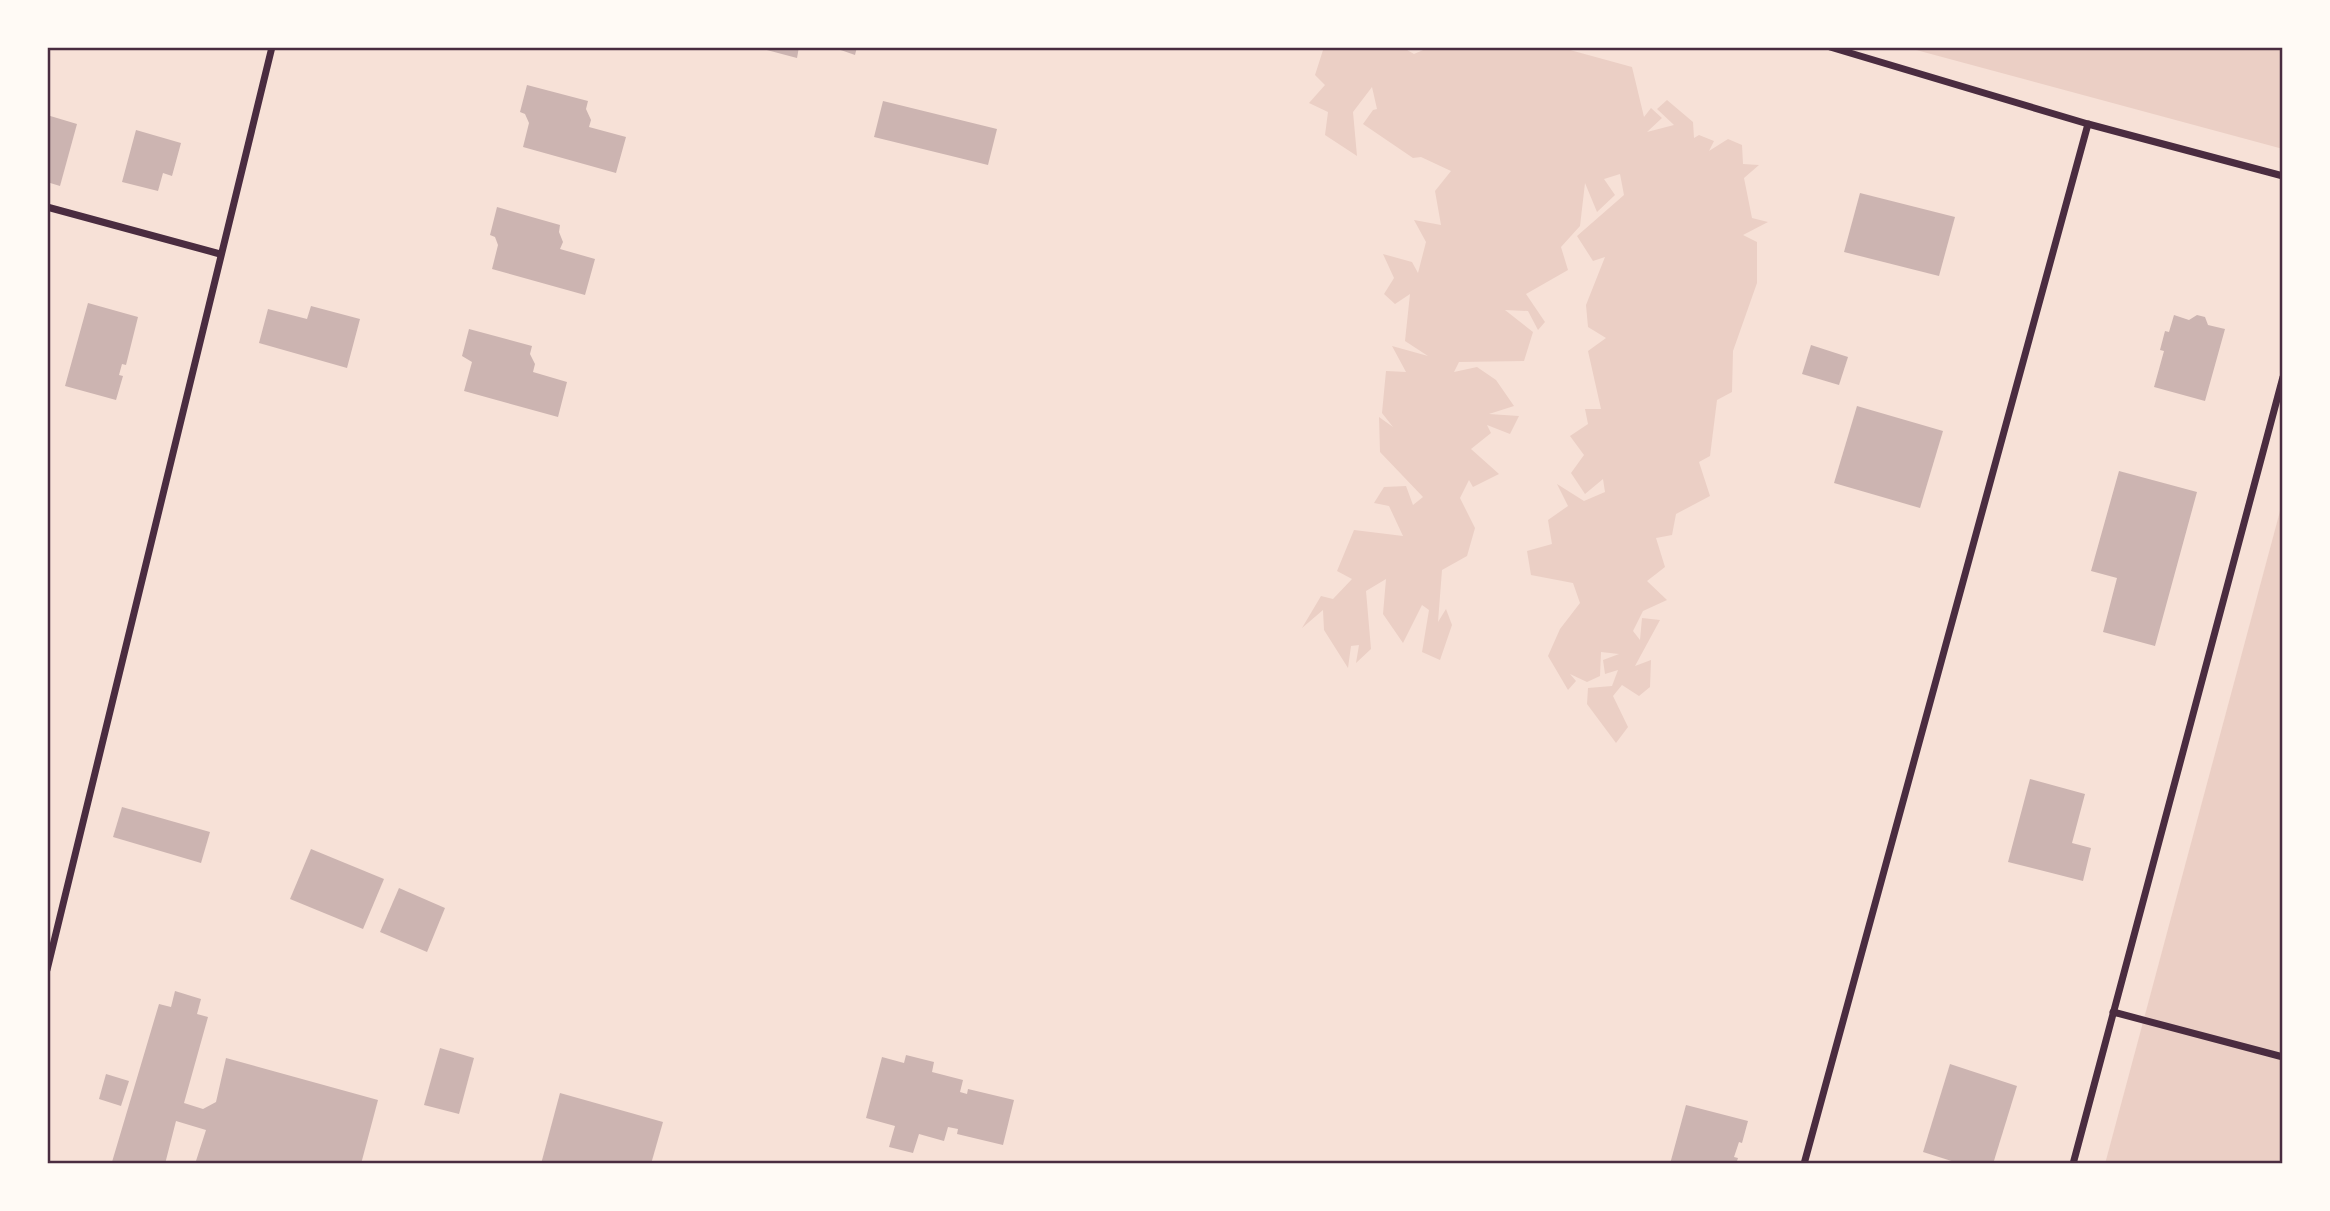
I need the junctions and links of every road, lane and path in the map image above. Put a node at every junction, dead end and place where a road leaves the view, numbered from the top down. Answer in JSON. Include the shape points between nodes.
{"nodes":[{"id":1,"x":272,"y":47,"type":"edge"},
{"id":2,"x":1829,"y":47,"type":"edge"},
{"id":3,"x":2088,"y":124,"type":"junction"},
{"id":4,"x":2283,"y":176,"type":"edge"},
{"id":5,"x":47,"y":207,"type":"edge"},
{"id":6,"x":220,"y":254,"type":"junction"},
{"id":7,"x":2283,"y":377,"type":"edge"},
{"id":8,"x":47,"y":970,"type":"edge"},
{"id":9,"x":2113,"y":1012,"type":"junction"},
{"id":10,"x":2283,"y":1057,"type":"edge"},
{"id":11,"x":1804,"y":1164,"type":"edge"},
{"id":12,"x":2073,"y":1164,"type":"edge"}],
"edges":[{"from":1,"to":6,"type":"street"},
{"from":2,"to":3,"type":"street"},
{"from":3,"to":4,"type":"street"},
{"from":3,"to":11,"type":"street"},
{"from":5,"to":6,"type":"street"},
{"from":6,"to":8,"type":"street"},
{"from":7,"to":9,"type":"street"},
{"from":9,"to":10,"type":"street"},
{"from":9,"to":12,"type":"street"}]}
